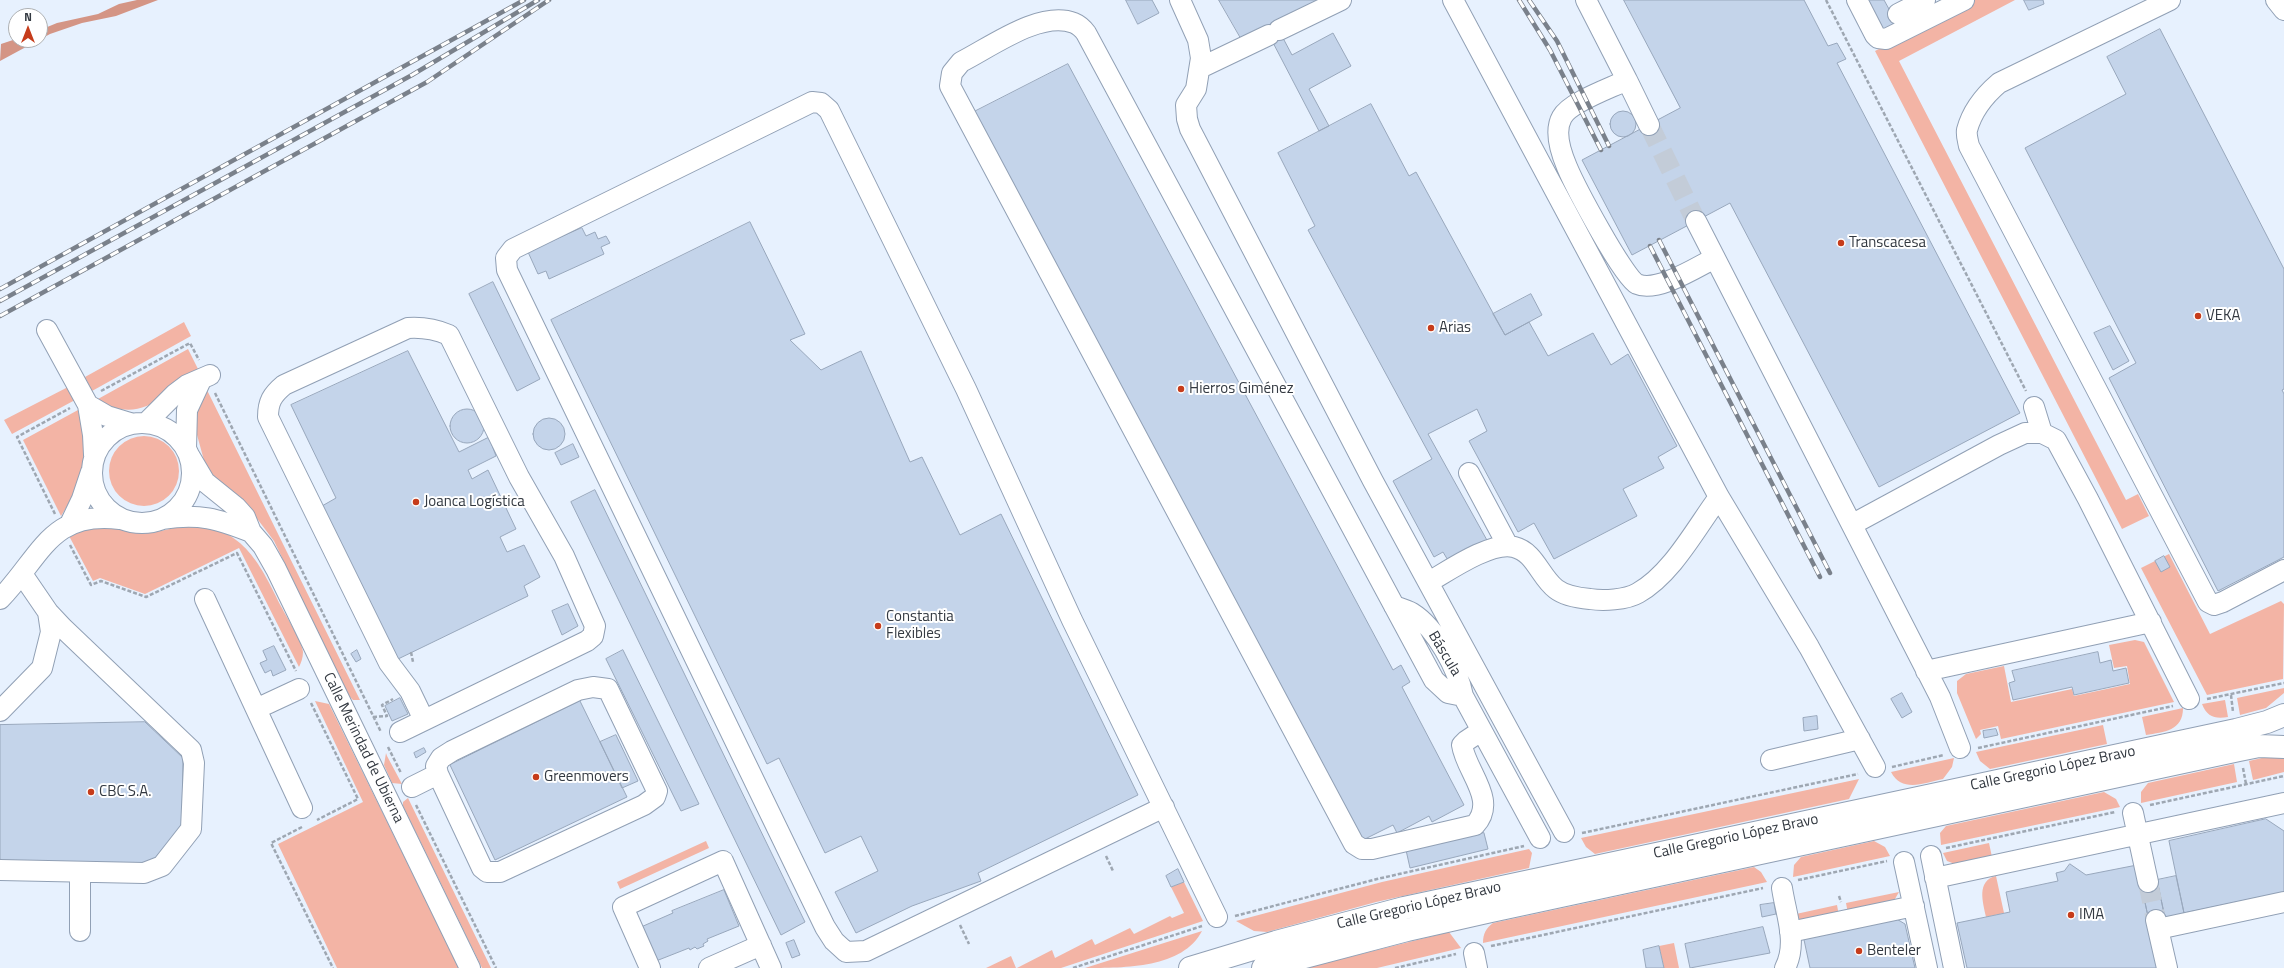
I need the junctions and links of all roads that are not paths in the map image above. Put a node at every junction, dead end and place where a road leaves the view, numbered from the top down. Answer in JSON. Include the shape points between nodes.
{"nodes":[{"id":1,"x":1180,"y":0,"type":"edge"},
{"id":2,"x":1341,"y":0,"type":"edge"},
{"id":3,"x":1437,"y":0,"type":"edge"},
{"id":4,"x":1586,"y":0,"type":"edge"},
{"id":5,"x":1857,"y":0,"type":"edge"},
{"id":6,"x":1925,"y":0,"type":"edge"},
{"id":7,"x":1964,"y":0,"type":"edge"},
{"id":8,"x":2170,"y":0,"type":"edge"},
{"id":9,"x":2276,"y":0,"type":"edge"},
{"id":10,"x":1455,"y":4,"type":"edge"},
{"id":11,"x":2284,"y":10,"type":"edge"},
{"id":12,"x":1898,"y":14,"type":"dead end"},
{"id":13,"x":1200,"y":68,"type":"junction"},
{"id":14,"x":1627,"y":80,"type":"junction"},
{"id":15,"x":1649,"y":125,"type":"tunnel mouth"},
{"id":16,"x":1696,"y":221,"type":"tunnel mouth"},
{"id":17,"x":1716,"y":258,"type":"junction"},
{"id":18,"x":47,"y":330,"type":"dead end"},
{"id":19,"x":88,"y":405,"type":"junction"},
{"id":20,"x":2034,"y":407,"type":"road end"},
{"id":21,"x":138,"y":423,"type":"junction"},
{"id":22,"x":2042,"y":433,"type":"junction"},
{"id":23,"x":188,"y":452,"type":"junction"},
{"id":24,"x":93,"y":463,"type":"junction"},
{"id":25,"x":1469,"y":473,"type":"dead end"},
{"id":26,"x":1719,"y":497,"type":"junction"},
{"id":27,"x":120,"y":518,"type":"junction"},
{"id":28,"x":163,"y":518,"type":"junction"},
{"id":29,"x":1853,"y":524,"type":"junction"},
{"id":30,"x":63,"y":527,"type":"junction"},
{"id":31,"x":251,"y":532,"type":"junction"},
{"id":32,"x":1508,"y":546,"type":"junction"},
{"id":33,"x":2284,"y":570,"type":"edge"},
{"id":34,"x":22,"y":574,"type":"junction"},
{"id":35,"x":1428,"y":582,"type":"junction"},
{"id":36,"x":205,"y":598,"type":"dead end"},
{"id":37,"x":0,"y":599,"type":"edge"},
{"id":38,"x":48,"y":612,"type":"junction"},
{"id":39,"x":2151,"y":622,"type":"junction"},
{"id":40,"x":1926,"y":670,"type":"junction"},
{"id":41,"x":299,"y":689,"type":"dead end"},
{"id":42,"x":2189,"y":702,"type":"road end"},
{"id":43,"x":256,"y":709,"type":"junction"},
{"id":44,"x":0,"y":711,"type":"edge"},
{"id":45,"x":2284,"y":715,"type":"edge"},
{"id":46,"x":424,"y":720,"type":"junction"},
{"id":47,"x":1481,"y":731,"type":"junction"},
{"id":48,"x":390,"y":737,"type":"road end"},
{"id":49,"x":1860,"y":739,"type":"junction"},
{"id":50,"x":2284,"y":747,"type":"edge"},
{"id":51,"x":1961,"y":750,"type":"road end"},
{"id":52,"x":1771,"y":760,"type":"dead end"},
{"id":53,"x":1873,"y":770,"type":"road end"},
{"id":54,"x":438,"y":774,"type":"junction"},
{"id":55,"x":409,"y":788,"type":"road end"},
{"id":56,"x":2284,"y":803,"type":"edge"},
{"id":57,"x":1164,"y":807,"type":"junction"},
{"id":58,"x":302,"y":808,"type":"dead end"},
{"id":59,"x":2133,"y":810,"type":"road end"},
{"id":60,"x":1569,"y":834,"type":"road end"},
{"id":61,"x":2138,"y":835,"type":"junction"},
{"id":62,"x":1533,"y":841,"type":"road end"},
{"id":63,"x":1938,"y":852,"type":"road end"},
{"id":64,"x":1896,"y":861,"type":"road end"},
{"id":65,"x":0,"y":870,"type":"edge"},
{"id":66,"x":80,"y":873,"type":"junction"},
{"id":67,"x":1935,"y":878,"type":"junction"},
{"id":68,"x":2148,"y":882,"type":"tunnel mouth"},
{"id":69,"x":1781,"y":885,"type":"road end"},
{"id":70,"x":2284,"y":902,"type":"edge"},
{"id":71,"x":1914,"y":906,"type":"junction"},
{"id":72,"x":1218,"y":919,"type":"road end"},
{"id":73,"x":80,"y":931,"type":"dead end"},
{"id":74,"x":1790,"y":932,"type":"junction"},
{"id":75,"x":762,"y":945,"type":"junction"},
{"id":76,"x":470,"y":968,"type":"edge"},
{"id":77,"x":650,"y":968,"type":"edge"},
{"id":78,"x":709,"y":968,"type":"edge"},
{"id":79,"x":772,"y":968,"type":"edge"},
{"id":80,"x":1190,"y":968,"type":"edge"},
{"id":81,"x":1263,"y":968,"type":"edge"},
{"id":82,"x":1785,"y":968,"type":"edge"},
{"id":83,"x":1927,"y":968,"type":"edge"},
{"id":84,"x":1954,"y":968,"type":"edge"},
{"id":85,"x":2167,"y":968,"type":"edge"}],
"edges":[{"from":1,"to":13,"type":"street","via":[[1198,40]]},
{"from":2,"to":13,"type":"street"},
{"from":3,"to":10,"type":"street"},
{"from":4,"to":14,"type":"street"},
{"from":5,"to":7,"type":"street","via":[[1875,35],[1886,39]]},
{"from":6,"to":12,"type":"street"},
{"from":8,"to":33,"type":"street","via":[[1999,83],[1983,96],[1967,131],[1969,146],[2208,602],[2214,605],[2223,602]]},
{"from":9,"to":11,"type":"street"},
{"from":10,"to":26,"type":"street"},
{"from":13,"to":35,"type":"street","via":[[1196,89],[1186,106],[1190,129]]},
{"from":14,"to":15,"type":"street"},
{"from":14,"to":17,"type":"street","via":[[1577,104],[1562,117],[1558,132],[1567,167],[1621,267],[1636,284],[1645,286],[1668,281]]},
{"from":16,"to":17,"type":"street"},
{"from":17,"to":29,"type":"street"},
{"from":18,"to":19,"type":"street"},
{"from":19,"to":21,"type":"street","via":[[107,416]]},
{"from":19,"to":24,"type":"street","via":[[94,435]]},
{"from":20,"to":22,"type":"street"},
{"from":21,"to":23,"type":"street","via":[[163,427],[176,436]]},
{"from":21,"to":23,"type":"street","via":[[175,394],[206,377],[187,410]]},
{"from":21,"to":24,"type":"street","via":[[115,430],[102,440]]},
{"from":22,"to":29,"type":"street","via":[[2025,433],[1999,445]]},
{"from":22,"to":39,"type":"street","via":[[2056,440]]},
{"from":23,"to":28,"type":"street","via":[[192,470],[191,485],[185,499]]},
{"from":23,"to":31,"type":"street","name":"Calle Merindad de Ubierna","via":[[205,482],[236,507],[245,517]]},
{"from":24,"to":27,"type":"street","via":[[93,486],[99,500]]},
{"from":24,"to":30,"type":"street","via":[[82,499]]},
{"from":25,"to":32,"type":"street"},
{"from":26,"to":32,"type":"street","via":[[1675,559],[1662,574],[1637,594],[1596,600],[1573,597],[1556,589],[1526,553]]},
{"from":26,"to":49,"type":"street","via":[[1809,647]]},
{"from":27,"to":28,"type":"street","via":[[142,523]]},
{"from":27,"to":30,"type":"street","via":[[97,518]]},
{"from":28,"to":31,"type":"street","name":"Calle Merindad de Ubierna","via":[[214,518]]},
{"from":29,"to":40,"type":"street"},
{"from":30,"to":34,"type":"street","via":[[42,547]]},
{"from":31,"to":76,"type":"street","name":"Calle Merindad de Ubierna","via":[[263,546],[276,570]]},
{"from":32,"to":35,"type":"street","via":[[1485,551]]},
{"from":34,"to":37,"type":"street"},
{"from":34,"to":38,"type":"street"},
{"from":35,"to":60,"type":"street"},
{"from":36,"to":43,"type":"street"},
{"from":38,"to":44,"type":"street","via":[[51,632],[42,668]]},
{"from":38,"to":66,"type":"street","via":[[192,750],[194,763],[192,829],[162,866],[144,873]]},
{"from":39,"to":40,"type":"street"},
{"from":39,"to":42,"type":"street"},
{"from":40,"to":51,"type":"street","via":[[1940,697]]},
{"from":41,"to":43,"type":"street"},
{"from":43,"to":58,"type":"street"},
{"from":45,"to":80,"type":"main road","name":"Calle Gregorio López Bravo","via":[[2236,730],[1404,908]]},
{"from":46,"to":46,"type":"street","via":[[587,641],[593,636],[595,626],[564,556],[519,477],[449,335],[420,327],[408,328],[284,386],[273,394],[268,404],[268,417],[390,663],[410,691]]},
{"from":46,"to":48,"type":"street"},
{"from":47,"to":47,"type":"street","name":"Báscula","via":[[1463,696],[1461,682],[1436,635],[1411,612],[1394,606],[1086,33],[1076,23],[1061,20],[1037,22],[961,62],[952,73],[950,86],[1354,844],[1362,849],[1372,849],[1475,826],[1480,819],[1484,802],[1462,746]]},
{"from":47,"to":62,"type":"street","name":"Báscula"},
{"from":49,"to":52,"type":"street"},
{"from":49,"to":53,"type":"street"},
{"from":50,"to":81,"type":"main road","name":"Calle Gregorio López Bravo","via":[[2259,746],[2239,750],[1491,911]]},
{"from":54,"to":54,"type":"street","via":[[482,868],[493,873],[644,805],[655,797],[657,791],[608,690],[593,687],[578,690],[452,750],[441,758],[436,766]]},
{"from":54,"to":55,"type":"street"},
{"from":56,"to":61,"type":"street"},
{"from":57,"to":57,"type":"street","via":[[1072,620],[966,389],[829,110],[821,103],[812,102],[512,249],[506,258],[507,270],[825,926],[834,941],[846,952],[866,951]]},
{"from":57,"to":72,"type":"street"},
{"from":59,"to":61,"type":"street"},
{"from":61,"to":67,"type":"street"},
{"from":61,"to":68,"type":"street"},
{"from":63,"to":67,"type":"street"},
{"from":64,"to":71,"type":"street"},
{"from":65,"to":66,"type":"street"},
{"from":66,"to":73,"type":"street"},
{"from":67,"to":84,"type":"street"},
{"from":69,"to":74,"type":"street"},
{"from":70,"to":85,"type":"street","via":[[2157,924]]},
{"from":71,"to":74,"type":"street"},
{"from":71,"to":83,"type":"street"},
{"from":74,"to":82,"type":"street","via":[[1791,958]]},
{"from":75,"to":77,"type":"street","via":[[723,861],[623,907]]},
{"from":75,"to":78,"type":"street"},
{"from":75,"to":79,"type":"street"}]}
